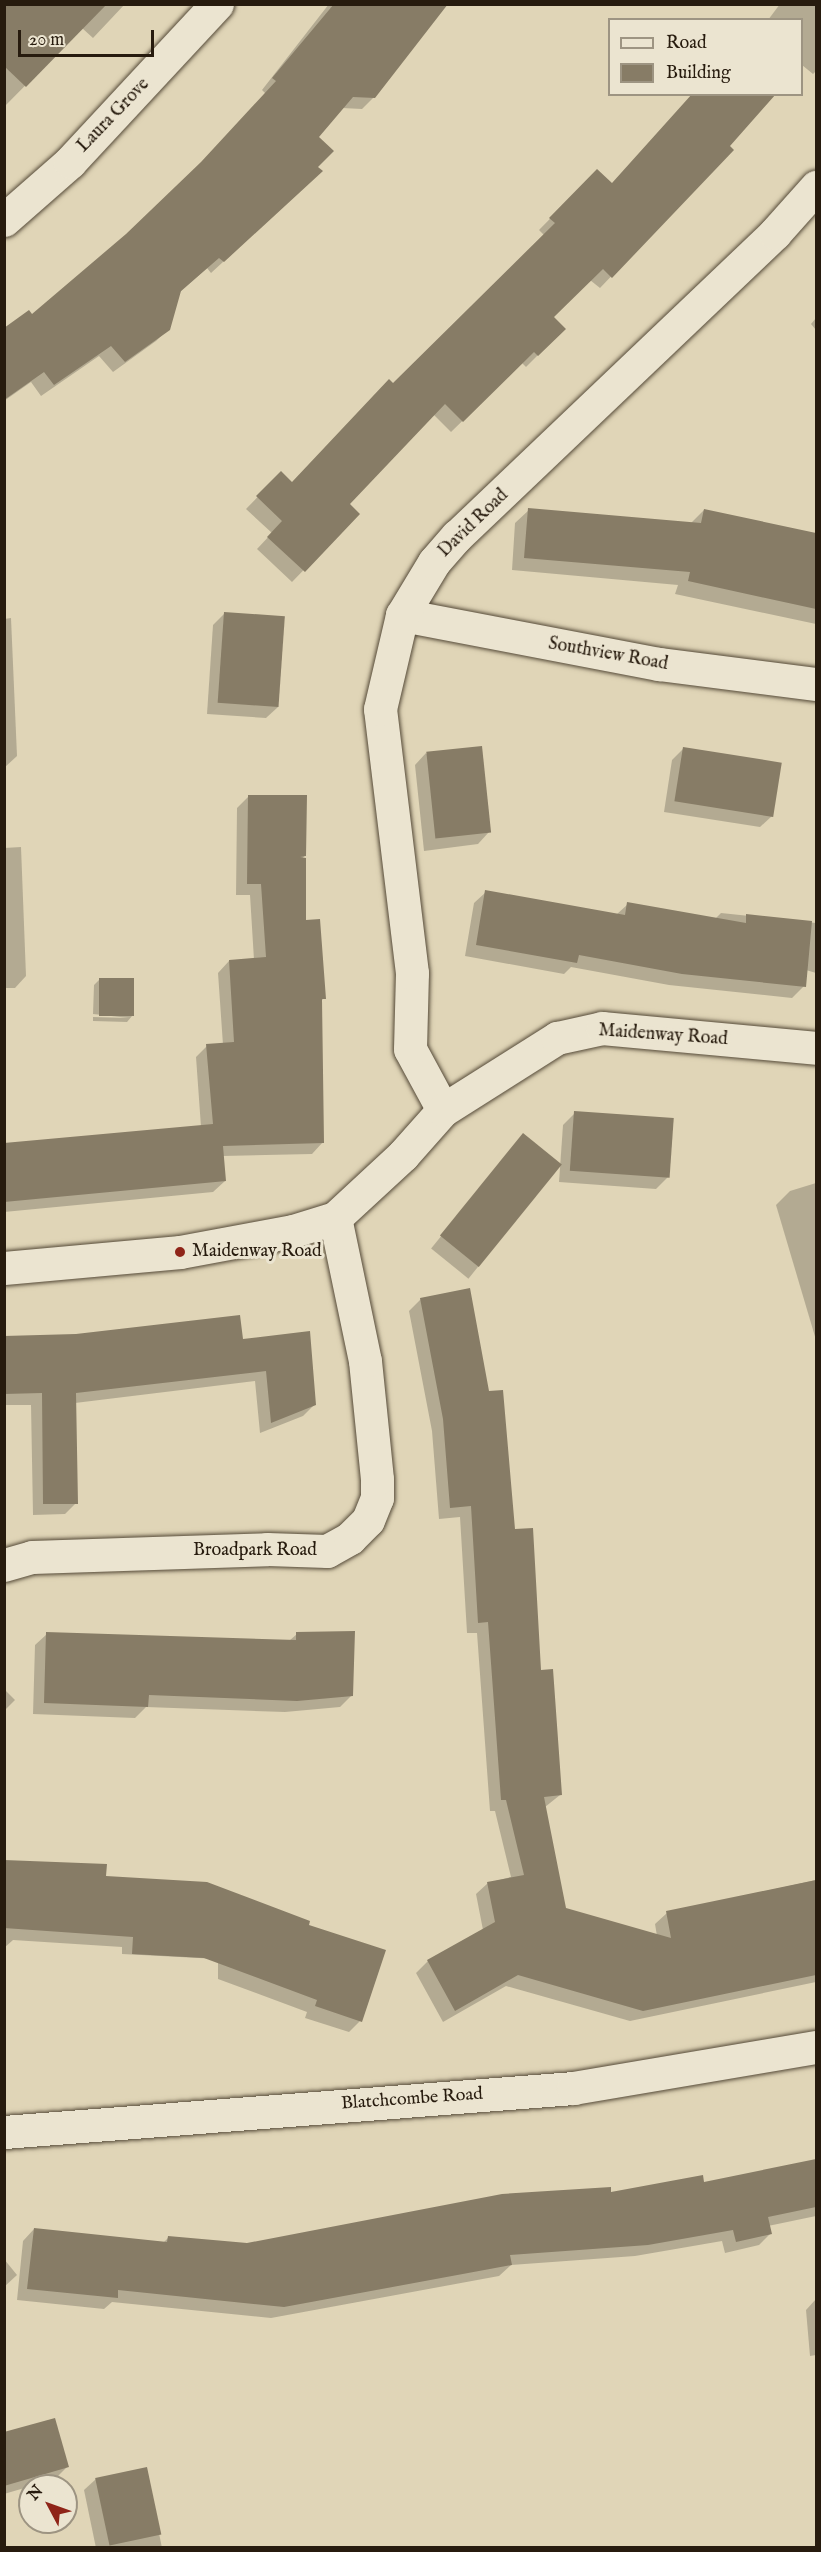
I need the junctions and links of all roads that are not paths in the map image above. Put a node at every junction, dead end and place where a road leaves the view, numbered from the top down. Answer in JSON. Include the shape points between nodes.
{"nodes":[{"id":1,"x":217,"y":4,"type":"edge"},
{"id":2,"x":816,"y":187,"type":"edge"},
{"id":3,"x":4,"y":220,"type":"edge"},
{"id":4,"x":402,"y":615,"type":"junction"},
{"id":5,"x":816,"y":684,"type":"edge"},
{"id":6,"x":816,"y":1048,"type":"edge"},
{"id":7,"x":443,"y":1110,"type":"junction"},
{"id":8,"x":335,"y":1218,"type":"junction"},
{"id":9,"x":4,"y":1268,"type":"edge"},
{"id":10,"x":4,"y":1565,"type":"edge"},
{"id":11,"x":816,"y":2047,"type":"edge"},
{"id":12,"x":4,"y":2132,"type":"edge"}],
"edges":[{"from":1,"to":3,"type":"street","name":"Laura Grove","via":[[70,162]]},
{"from":2,"to":4,"type":"street","name":"David Road","via":[[775,233],[457,536],[434,562]]},
{"from":4,"to":5,"type":"street","name":"Southview Road","via":[[659,664]]},
{"from":4,"to":7,"type":"street","name":"David Road","via":[[380,709],[412,973],[410,1049]]},
{"from":6,"to":7,"type":"street","name":"Maidenway Road","via":[[602,1028],[557,1038]]},
{"from":7,"to":8,"type":"street","name":"Maidenway Road","via":[[403,1155]]},
{"from":8,"to":9,"type":"street","name":"Maidenway Road","via":[[293,1231],[180,1252]]},
{"from":8,"to":10,"type":"street","name":"Broadpark Road","via":[[365,1361],[378,1479],[377,1498],[368,1520],[350,1538],[327,1551],[267,1549],[32,1557]]},
{"from":11,"to":12,"type":"street","name":"Blatchcombe Road","via":[[573,2088]]}]}
